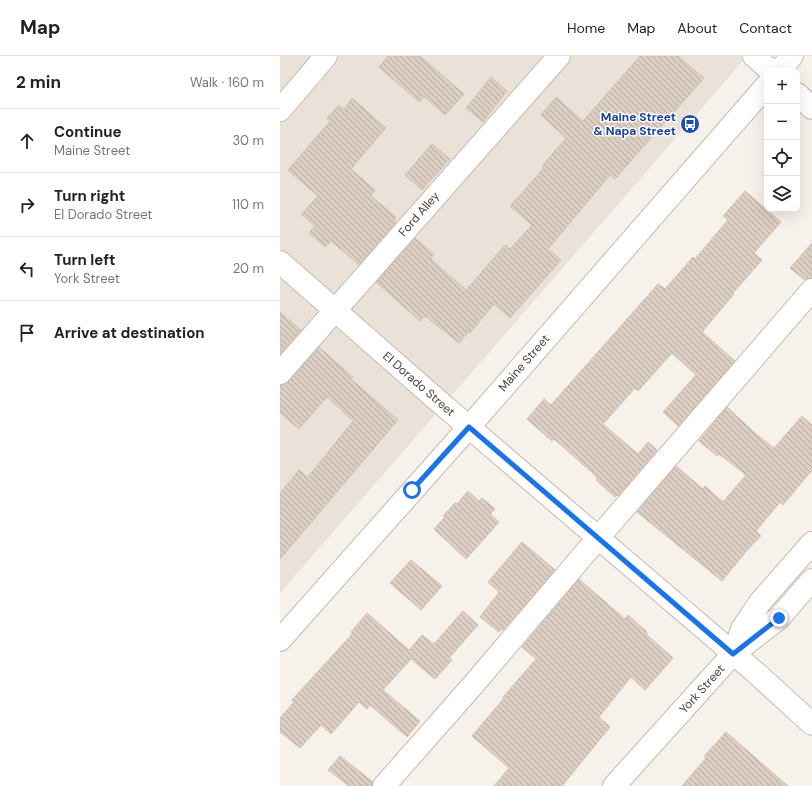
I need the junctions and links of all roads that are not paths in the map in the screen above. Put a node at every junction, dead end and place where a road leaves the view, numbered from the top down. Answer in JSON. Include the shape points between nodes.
{"nodes":[{"id":1,"x":326,"y":56,"type":"edge"},
{"id":2,"x":559,"y":56,"type":"edge"},
{"id":3,"x":754,"y":56,"type":"edge"},
{"id":4,"x":792,"y":56,"type":"edge"},
{"id":5,"x":768,"y":68,"type":"edge"},
{"id":6,"x":782,"y":68,"type":"edge"},
{"id":7,"x":764,"y":88,"type":"edge"},
{"id":8,"x":800,"y":97,"type":"edge"},
{"id":9,"x":812,"y":108,"type":"edge"},
{"id":10,"x":280,"y":110,"type":"edge"},
{"id":11,"x":280,"y":262,"type":"edge"},
{"id":12,"x":812,"y":290,"type":"edge"},
{"id":13,"x":335,"y":310,"type":"junction"},
{"id":14,"x":280,"y":373,"type":"edge"},
{"id":15,"x":469,"y":427,"type":"junction"},
{"id":16,"x":598,"y":538,"type":"junction"},
{"id":17,"x":812,"y":543,"type":"edge"},
{"id":18,"x":812,"y":580,"type":"edge"},
{"id":19,"x":280,"y":640,"type":"edge"},
{"id":20,"x":733,"y":654,"type":"junction"},
{"id":21,"x":812,"y":724,"type":"edge"},
{"id":22,"x":384,"y":786,"type":"edge"},
{"id":23,"x":614,"y":786,"type":"edge"}],
"edges":[{"from":1,"to":10,"type":"street"},
{"from":2,"to":13,"type":"street","name":"Ford Alley"},
{"from":3,"to":5,"type":"street"},
{"from":4,"to":6,"type":"street"},
{"from":7,"to":15,"type":"street","name":"Maine Street"},
{"from":8,"to":9,"type":"street"},
{"from":11,"to":13,"type":"street","name":"El Dorado Street"},
{"from":12,"to":16,"type":"street"},
{"from":13,"to":14,"type":"street","name":"Ford Alley"},
{"from":13,"to":15,"type":"street","name":"El Dorado Street"},
{"from":15,"to":16,"type":"street","name":"El Dorado Street"},
{"from":15,"to":19,"type":"street","name":"Maine Street"},
{"from":16,"to":20,"type":"street","name":"El Dorado Street"},
{"from":16,"to":22,"type":"street"},
{"from":17,"to":20,"type":"street","via":[[761,601],[742,629]]},
{"from":18,"to":20,"type":"street","name":"York Street","via":[[779,618]]},
{"from":20,"to":21,"type":"street","name":"El Dorado Street"},
{"from":20,"to":23,"type":"street","name":"York Street"}]}
